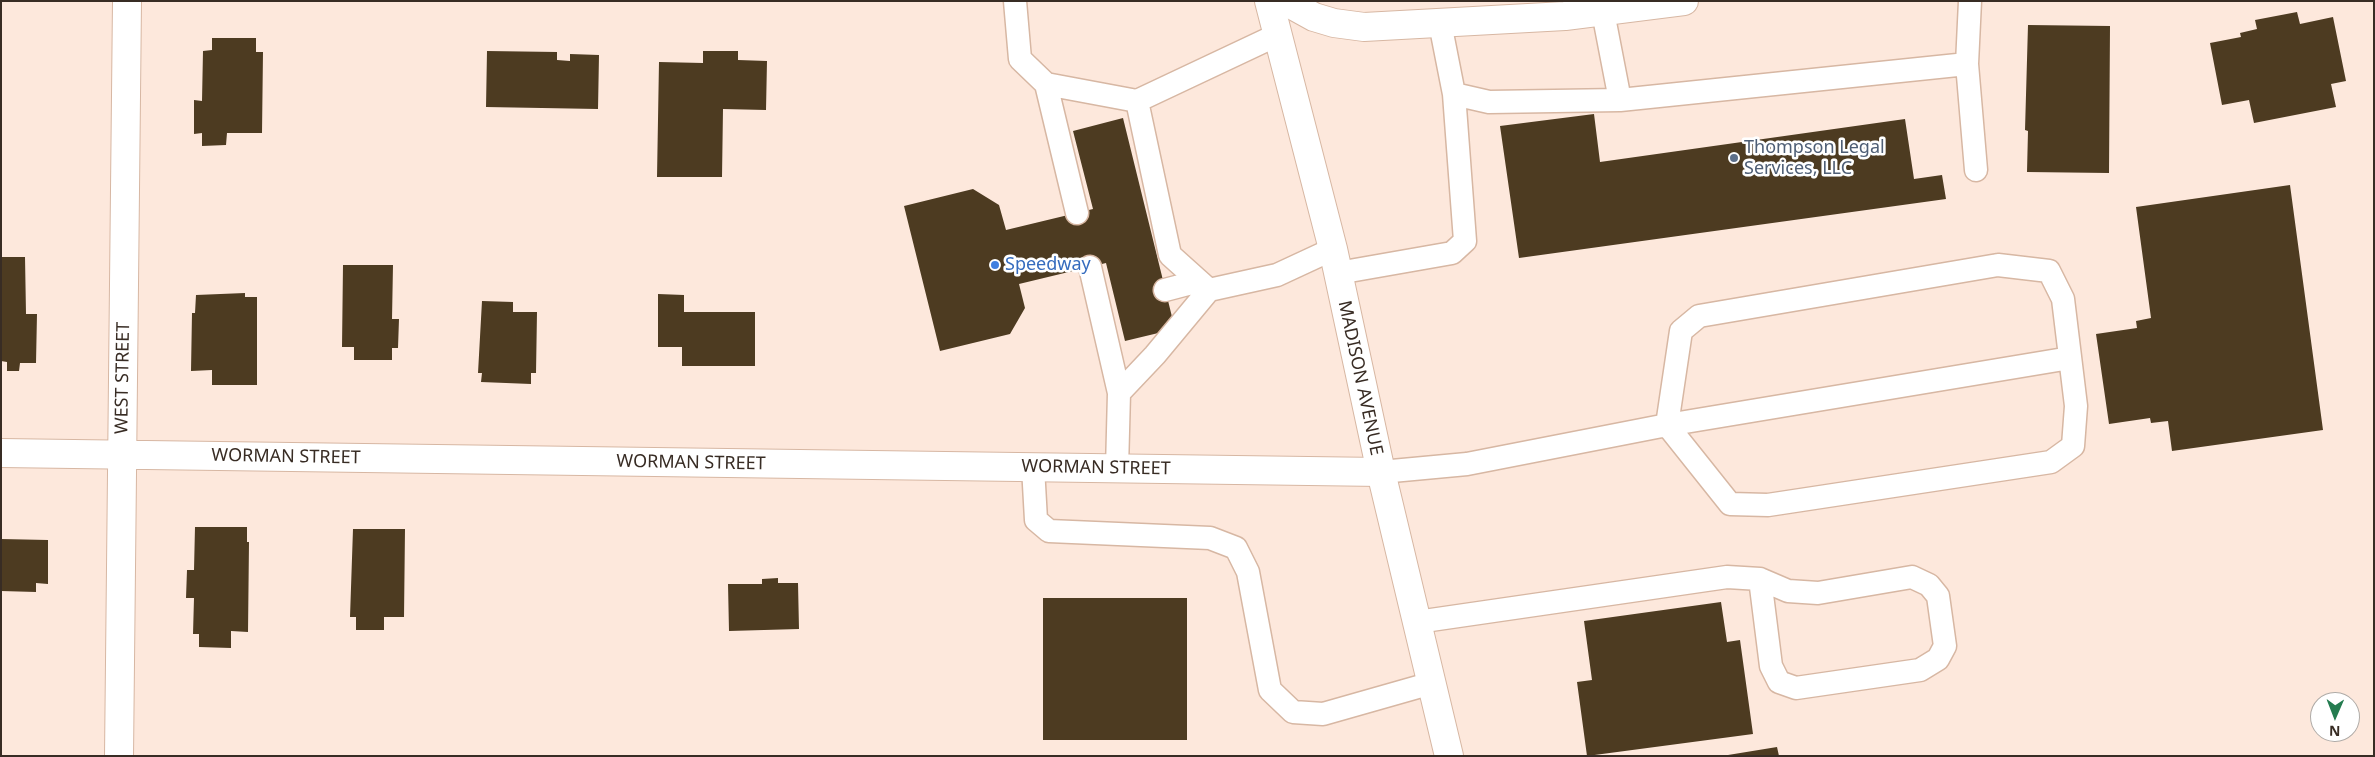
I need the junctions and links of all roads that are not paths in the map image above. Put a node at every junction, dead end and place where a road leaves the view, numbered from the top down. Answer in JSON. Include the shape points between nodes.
{"nodes":[{"id":1,"x":127,"y":1,"type":"edge"},
{"id":2,"x":1015,"y":1,"type":"edge"},
{"id":3,"x":1269,"y":1,"type":"edge"},
{"id":4,"x":1285,"y":1,"type":"edge"},
{"id":5,"x":1684,"y":1,"type":"edge"},
{"id":6,"x":1970,"y":1,"type":"edge"},
{"id":7,"x":1562,"y":6,"type":"edge"},
{"id":8,"x":1604,"y":12,"type":"junction"},
{"id":9,"x":1440,"y":23,"type":"junction"},
{"id":10,"x":1277,"y":36,"type":"junction"},
{"id":11,"x":1968,"y":64,"type":"junction"},
{"id":12,"x":1046,"y":84,"type":"junction"},
{"id":13,"x":1454,"y":94,"type":"junction"},
{"id":14,"x":1620,"y":100,"type":"junction"},
{"id":15,"x":1137,"y":101,"type":"junction"},
{"id":16,"x":1976,"y":170,"type":"dead end"},
{"id":17,"x":1081,"y":207,"type":"dead end"},
{"id":18,"x":1335,"y":261,"type":"junction"},
{"id":19,"x":1090,"y":267,"type":"dead end"},
{"id":20,"x":1204,"y":285,"type":"junction"},
{"id":21,"x":1166,"y":290,"type":"dead end"},
{"id":22,"x":2070,"y":358,"type":"junction"},
{"id":23,"x":1119,"y":393,"type":"junction"},
{"id":24,"x":1667,"y":425,"type":"junction"},
{"id":25,"x":1,"y":454,"type":"edge"},
{"id":26,"x":122,"y":455,"type":"junction"},
{"id":27,"x":1033,"y":467,"type":"junction"},
{"id":28,"x":1118,"y":469,"type":"junction"},
{"id":29,"x":1381,"y":472,"type":"junction"},
{"id":30,"x":1760,"y":579,"type":"junction"},
{"id":31,"x":1417,"y":622,"type":"junction"},
{"id":32,"x":1432,"y":683,"type":"junction"},
{"id":33,"x":119,"y":756,"type":"edge"},
{"id":34,"x":1449,"y":756,"type":"edge"}],
"edges":[{"from":1,"to":26,"type":"street","name":"WEST STREET"},
{"from":2,"to":12,"type":"lane","via":[[1020,59]]},
{"from":3,"to":10,"type":"street","name":"MADISON AVENUE"},
{"from":4,"to":9,"type":"street","via":[[1314,17],[1350,26]]},
{"from":5,"to":8,"type":"street"},
{"from":6,"to":11,"type":"lane"},
{"from":7,"to":8,"type":"street"},
{"from":7,"to":9,"type":"street"},
{"from":8,"to":14,"type":"lane"},
{"from":9,"to":13,"type":"lane"},
{"from":10,"to":15,"type":"lane"},
{"from":10,"to":18,"type":"street","name":"MADISON AVENUE"},
{"from":11,"to":14,"type":"lane"},
{"from":11,"to":16,"type":"lane"},
{"from":12,"to":15,"type":"lane"},
{"from":12,"to":17,"type":"lane","via":[[1073,161]]},
{"from":13,"to":14,"type":"lane","via":[[1489,102]]},
{"from":13,"to":18,"type":"lane","via":[[1465,241],[1452,253]]},
{"from":15,"to":20,"type":"lane","via":[[1137,143],[1159,239],[1170,256]]},
{"from":18,"to":20,"type":"lane","via":[[1277,275]]},
{"from":18,"to":29,"type":"street","name":"MADISON AVENUE"},
{"from":19,"to":23,"type":"lane","via":[[1108,306]]},
{"from":20,"to":21,"type":"lane"},
{"from":20,"to":23,"type":"lane","via":[[1155,354]]},
{"from":22,"to":24,"type":"lane"},
{"from":22,"to":24,"type":"lane","via":[[2076,406],[2073,446],[2051,462],[1768,505],[1730,504]]},
{"from":22,"to":24,"type":"lane","via":[[2063,300],[2049,272],[1998,265],[1699,316],[1681,331]]},
{"from":23,"to":28,"type":"lane"},
{"from":24,"to":29,"type":"lane","via":[[1468,464]]},
{"from":25,"to":26,"type":"street","name":"WORMAN STREET"},
{"from":26,"to":27,"type":"street","name":"WORMAN STREET"},
{"from":26,"to":33,"type":"street","name":"WEST STREET"},
{"from":27,"to":28,"type":"street","name":"WORMAN STREET"},
{"from":27,"to":32,"type":"lane","via":[[1036,520],[1049,531],[1210,538],[1236,548],[1248,572],[1270,690],[1293,712],[1322,714]]},
{"from":28,"to":29,"type":"street","name":"WORMAN STREET"},
{"from":29,"to":31,"type":"street","name":"MADISON AVENUE"},
{"from":30,"to":30,"type":"lane","via":[[1788,591],[1818,592],[1912,577],[1929,585],[1938,596],[1945,646],[1938,659],[1920,670],[1796,688],[1779,682],[1770,666]]},
{"from":30,"to":31,"type":"lane","via":[[1727,577]]},
{"from":31,"to":32,"type":"street","name":"MADISON AVENUE"},
{"from":32,"to":34,"type":"street","name":"MADISON AVENUE"}]}
